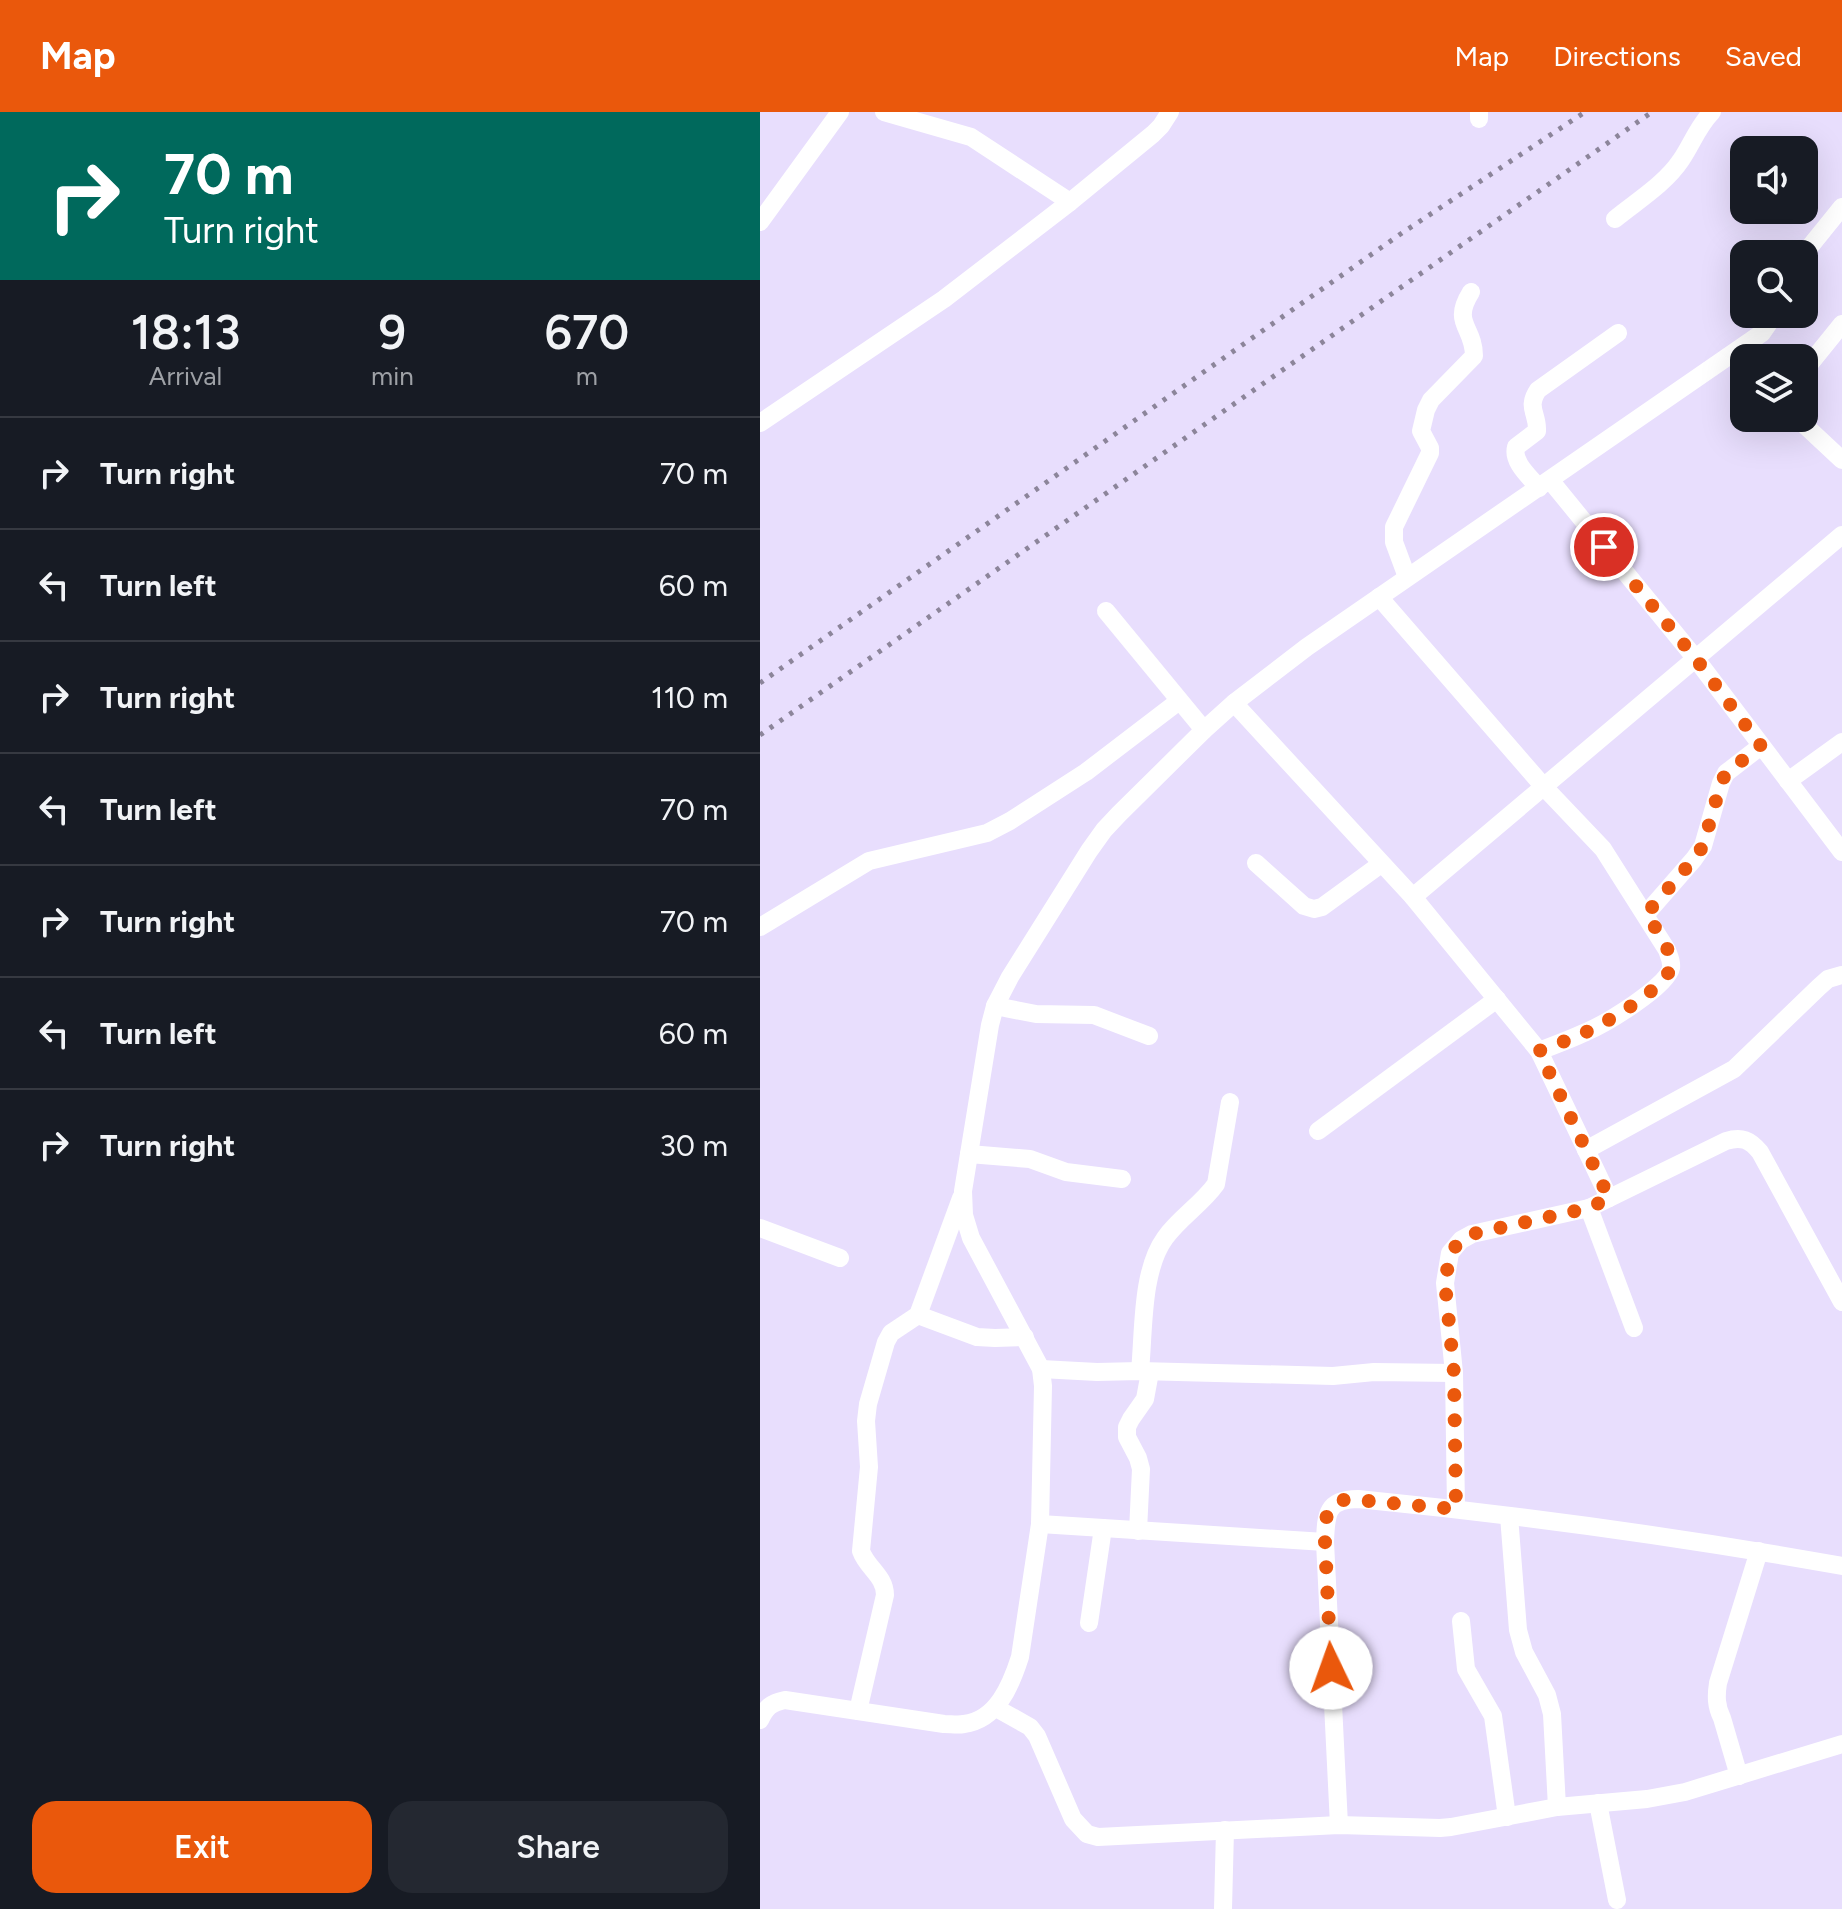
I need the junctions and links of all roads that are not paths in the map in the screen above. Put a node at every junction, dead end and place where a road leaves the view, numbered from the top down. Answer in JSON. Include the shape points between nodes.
{"nodes":[{"id":1,"x":840,"y":112,"type":"edge"},
{"id":2,"x":884,"y":112,"type":"edge"},
{"id":3,"x":1170,"y":112,"type":"edge"},
{"id":4,"x":1712,"y":112,"type":"edge"},
{"id":5,"x":1070,"y":202,"type":"junction"},
{"id":6,"x":1842,"y":207,"type":"edge"},
{"id":7,"x":1615,"y":219,"type":"dead end"},
{"id":8,"x":760,"y":222,"type":"edge"},
{"id":9,"x":1815,"y":240,"type":"edge"},
{"id":10,"x":1471,"y":292,"type":"dead end"},
{"id":11,"x":1842,"y":324,"type":"edge"},
{"id":12,"x":1765,"y":328,"type":"edge"},
{"id":13,"x":1618,"y":333,"type":"dead end"},
{"id":14,"x":1752,"y":344,"type":"edge"},
{"id":15,"x":1818,"y":354,"type":"edge"},
{"id":16,"x":1730,"y":364,"type":"edge"},
{"id":17,"x":760,"y":423,"type":"edge"},
{"id":18,"x":1812,"y":432,"type":"edge"},
{"id":19,"x":1842,"y":460,"type":"edge"},
{"id":20,"x":1544,"y":484,"type":"junction"},
{"id":21,"x":1842,"y":535,"type":"edge"},
{"id":22,"x":1407,"y":577,"type":"junction"},
{"id":23,"x":1379,"y":597,"type":"junction"},
{"id":24,"x":1106,"y":611,"type":"dead end"},
{"id":25,"x":1696,"y":659,"type":"junction"},
{"id":26,"x":1179,"y":701,"type":"junction"},
{"id":27,"x":1234,"y":703,"type":"junction"},
{"id":28,"x":1204,"y":730,"type":"junction"},
{"id":29,"x":1842,"y":742,"type":"edge"},
{"id":30,"x":1761,"y":746,"type":"junction"},
{"id":31,"x":1788,"y":781,"type":"junction"},
{"id":32,"x":1544,"y":787,"type":"junction"},
{"id":33,"x":1842,"y":852,"type":"edge"},
{"id":34,"x":1256,"y":863,"type":"dead end"},
{"id":35,"x":1381,"y":864,"type":"junction"},
{"id":36,"x":1413,"y":897,"type":"junction"},
{"id":37,"x":1646,"y":914,"type":"junction"},
{"id":38,"x":760,"y":927,"type":"edge"},
{"id":39,"x":1842,"y":975,"type":"edge"},
{"id":40,"x":1497,"y":999,"type":"junction"},
{"id":41,"x":995,"y":1006,"type":"junction"},
{"id":42,"x":1149,"y":1036,"type":"dead end"},
{"id":43,"x":1539,"y":1051,"type":"junction"},
{"id":44,"x":1230,"y":1102,"type":"dead end"},
{"id":45,"x":1318,"y":1131,"type":"dead end"},
{"id":46,"x":1586,"y":1150,"type":"junction"},
{"id":47,"x":969,"y":1154,"type":"junction"},
{"id":48,"x":1122,"y":1179,"type":"dead end"},
{"id":49,"x":963,"y":1191,"type":"junction"},
{"id":50,"x":1609,"y":1198,"type":"junction"},
{"id":51,"x":1589,"y":1208,"type":"junction"},
{"id":52,"x":760,"y":1228,"type":"edge"},
{"id":53,"x":840,"y":1258,"type":"dead end"},
{"id":54,"x":1842,"y":1302,"type":"edge"},
{"id":55,"x":918,"y":1315,"type":"junction"},
{"id":56,"x":1634,"y":1328,"type":"dead end"},
{"id":57,"x":1025,"y":1337,"type":"junction"},
{"id":58,"x":1041,"y":1369,"type":"junction"},
{"id":59,"x":1145,"y":1372,"type":"junction"},
{"id":60,"x":1454,"y":1373,"type":"junction"},
{"id":61,"x":1456,"y":1509,"type":"junction"},
{"id":62,"x":1509,"y":1516,"type":"junction"},
{"id":63,"x":1040,"y":1524,"type":"junction"},
{"id":64,"x":1103,"y":1528,"type":"junction"},
{"id":65,"x":1138,"y":1531,"type":"junction"},
{"id":66,"x":1325,"y":1542,"type":"junction"},
{"id":67,"x":1759,"y":1551,"type":"junction"},
{"id":68,"x":1842,"y":1566,"type":"edge"},
{"id":69,"x":1461,"y":1621,"type":"dead end"},
{"id":70,"x":1089,"y":1623,"type":"dead end"},
{"id":71,"x":766,"y":1699,"type":"edge"},
{"id":72,"x":996,"y":1708,"type":"junction"},
{"id":73,"x":858,"y":1711,"type":"junction"},
{"id":74,"x":760,"y":1720,"type":"edge"},
{"id":75,"x":1842,"y":1744,"type":"edge"},
{"id":76,"x":1739,"y":1776,"type":"junction"},
{"id":77,"x":1598,"y":1803,"type":"junction"},
{"id":78,"x":1557,"y":1807,"type":"junction"},
{"id":79,"x":1507,"y":1817,"type":"junction"},
{"id":80,"x":1339,"y":1825,"type":"junction"},
{"id":81,"x":1225,"y":1830,"type":"junction"},
{"id":82,"x":1617,"y":1900,"type":"dead end"},
{"id":83,"x":1223,"y":1909,"type":"edge"}],
"edges":[{"from":1,"to":8,"type":"street"},
{"from":2,"to":5,"type":"street","via":[[971,137]]},
{"from":3,"to":5,"type":"street","via":[[1153,134]]},
{"from":4,"to":7,"type":"street","via":[[1670,174]]},
{"from":5,"to":17,"type":"street","via":[[944,299]]},
{"from":6,"to":9,"type":"street"},
{"from":10,"to":22,"type":"street","via":[[1462,316],[1474,356],[1426,410],[1421,431],[1430,453],[1394,527]]},
{"from":11,"to":15,"type":"street"},
{"from":12,"to":14,"type":"street"},
{"from":13,"to":20,"type":"street","via":[[1533,398],[1537,431],[1516,447],[1514,455]]},
{"from":16,"to":20,"type":"street"},
{"from":18,"to":19,"type":"street"},
{"from":20,"to":22,"type":"street"},
{"from":20,"to":25,"type":"street"},
{"from":21,"to":25,"type":"street"},
{"from":22,"to":23,"type":"street"},
{"from":23,"to":27,"type":"street"},
{"from":23,"to":32,"type":"street"},
{"from":24,"to":26,"type":"street"},
{"from":25,"to":30,"type":"street"},
{"from":25,"to":32,"type":"street"},
{"from":26,"to":28,"type":"street"},
{"from":26,"to":38,"type":"street","via":[[1086,772],[1010,821],[987,833],[869,861]]},
{"from":27,"to":28,"type":"street"},
{"from":27,"to":35,"type":"street"},
{"from":28,"to":41,"type":"street","via":[[1104,830]]},
{"from":29,"to":31,"type":"street"},
{"from":30,"to":31,"type":"street"},
{"from":30,"to":37,"type":"street","via":[[1726,773],[1703,846]]},
{"from":31,"to":33,"type":"street"},
{"from":32,"to":36,"type":"street"},
{"from":32,"to":37,"type":"street","via":[[1603,849]]},
{"from":34,"to":35,"type":"street","via":[[1314,909]]},
{"from":35,"to":36,"type":"street"},
{"from":36,"to":40,"type":"street"},
{"from":37,"to":43,"type":"street","via":[[1667,950],[1671,963],[1666,978],[1604,1023]]},
{"from":39,"to":46,"type":"street","via":[[1828,979],[1734,1069]]},
{"from":40,"to":43,"type":"street"},
{"from":40,"to":45,"type":"street"},
{"from":41,"to":42,"type":"street","via":[[1036,1014],[1094,1015]]},
{"from":41,"to":47,"type":"street"},
{"from":43,"to":46,"type":"street"},
{"from":44,"to":59,"type":"street","via":[[1216,1184],[1167,1235],[1152,1261]]},
{"from":46,"to":50,"type":"street"},
{"from":47,"to":48,"type":"street","via":[[1030,1159],[1066,1172]]},
{"from":47,"to":49,"type":"street"},
{"from":49,"to":55,"type":"street"},
{"from":49,"to":57,"type":"street","via":[[971,1238]]},
{"from":50,"to":51,"type":"street"},
{"from":50,"to":54,"type":"street","via":[[1726,1141],[1745,1139],[1760,1152]]},
{"from":51,"to":56,"type":"street"},
{"from":51,"to":60,"type":"street","via":[[1472,1234],[1455,1246],[1445,1283]]},
{"from":52,"to":53,"type":"street"},
{"from":55,"to":57,"type":"street","via":[[977,1337]]},
{"from":55,"to":73,"type":"street","via":[[891,1333],[868,1404],[861,1551],[885,1585],[885,1595]]},
{"from":57,"to":58,"type":"street"},
{"from":58,"to":59,"type":"street"},
{"from":58,"to":63,"type":"street"},
{"from":59,"to":60,"type":"street"},
{"from":59,"to":65,"type":"street","via":[[1145,1399],[1127,1427],[1141,1469]]},
{"from":60,"to":61,"type":"street"},
{"from":61,"to":62,"type":"street"},
{"from":61,"to":66,"type":"street","via":[[1346,1499],[1328,1511]]},
{"from":62,"to":67,"type":"street"},
{"from":62,"to":78,"type":"street","via":[[1518,1630],[1552,1714]]},
{"from":63,"to":64,"type":"street"},
{"from":63,"to":72,"type":"street","via":[[1020,1657]]},
{"from":64,"to":65,"type":"street"},
{"from":64,"to":70,"type":"street"},
{"from":65,"to":66,"type":"street"},
{"from":66,"to":80,"type":"street"},
{"from":67,"to":68,"type":"street"},
{"from":67,"to":76,"type":"street","via":[[1716,1697]]},
{"from":69,"to":79,"type":"street","via":[[1466,1669],[1493,1716]]},
{"from":71,"to":73,"type":"street"},
{"from":71,"to":74,"type":"street"},
{"from":72,"to":73,"type":"street","via":[[963,1725]]},
{"from":72,"to":81,"type":"street","via":[[1037,1736],[1073,1819],[1087,1834]]},
{"from":75,"to":76,"type":"street"},
{"from":76,"to":77,"type":"street","via":[[1665,1796]]},
{"from":77,"to":78,"type":"street"},
{"from":77,"to":82,"type":"street"},
{"from":78,"to":79,"type":"street"},
{"from":79,"to":80,"type":"street","via":[[1440,1828]]},
{"from":80,"to":81,"type":"street"},
{"from":81,"to":83,"type":"street"}]}
